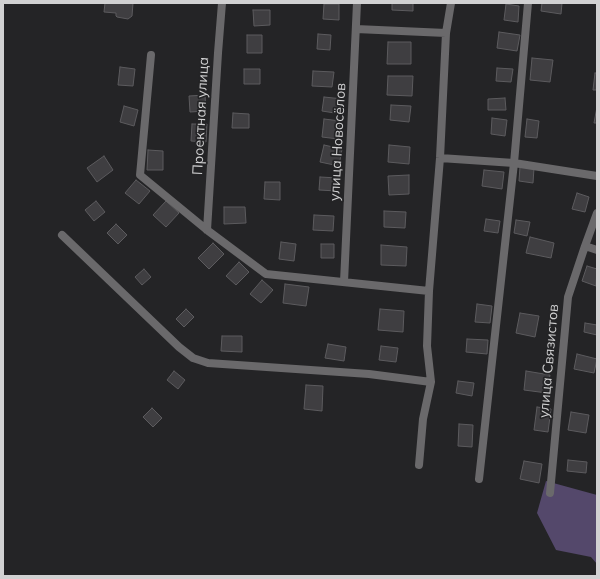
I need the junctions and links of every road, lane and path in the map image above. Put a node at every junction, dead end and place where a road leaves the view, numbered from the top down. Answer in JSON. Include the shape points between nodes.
{"nodes":[{"id":1,"x":222,"y":3,"type":"edge"},
{"id":2,"x":357,"y":3,"type":"edge"},
{"id":3,"x":451,"y":3,"type":"edge"},
{"id":4,"x":528,"y":3,"type":"edge"},
{"id":5,"x":356,"y":29,"type":"junction"},
{"id":6,"x":446,"y":33,"type":"junction"},
{"id":7,"x":151,"y":55,"type":"dead end"},
{"id":8,"x":440,"y":158,"type":"junction"},
{"id":9,"x":514,"y":163,"type":"junction"},
{"id":10,"x":597,"y":176,"type":"edge"},
{"id":11,"x":597,"y":213,"type":"edge"},
{"id":12,"x":207,"y":230,"type":"junction"},
{"id":13,"x":62,"y":235,"type":"dead end"},
{"id":14,"x":586,"y":246,"type":"junction"},
{"id":15,"x":597,"y":250,"type":"edge"},
{"id":16,"x":344,"y":282,"type":"junction"},
{"id":17,"x":429,"y":292,"type":"junction"},
{"id":18,"x":431,"y":382,"type":"junction"},
{"id":19,"x":419,"y":465,"type":"dead end"},
{"id":20,"x":479,"y":479,"type":"dead end"},
{"id":21,"x":550,"y":493,"type":"dead end"}],
"edges":[{"from":1,"to":12,"type":"street","name":"Проектная улица"},
{"from":2,"to":5,"type":"street","name":"улица Новосёлов"},
{"from":3,"to":6,"type":"street"},
{"from":4,"to":9,"type":"street"},
{"from":5,"to":6,"type":"street"},
{"from":5,"to":16,"type":"street","name":"улица Новосёлов"},
{"from":6,"to":8,"type":"street"},
{"from":7,"to":12,"type":"street","via":[[140,175]]},
{"from":8,"to":9,"type":"street"},
{"from":8,"to":17,"type":"street"},
{"from":9,"to":10,"type":"street"},
{"from":9,"to":20,"type":"street"},
{"from":11,"to":14,"type":"street","name":"улица Связистов"},
{"from":12,"to":16,"type":"street","via":[[266,274]]},
{"from":13,"to":18,"type":"street","via":[[193,358],[208,363],[369,374]]},
{"from":14,"to":15,"type":"street"},
{"from":14,"to":21,"type":"street","name":"улица Связистов","via":[[568,297]]},
{"from":16,"to":17,"type":"street"},
{"from":17,"to":18,"type":"street","via":[[427,346]]},
{"from":18,"to":19,"type":"street","via":[[423,419]]}]}
